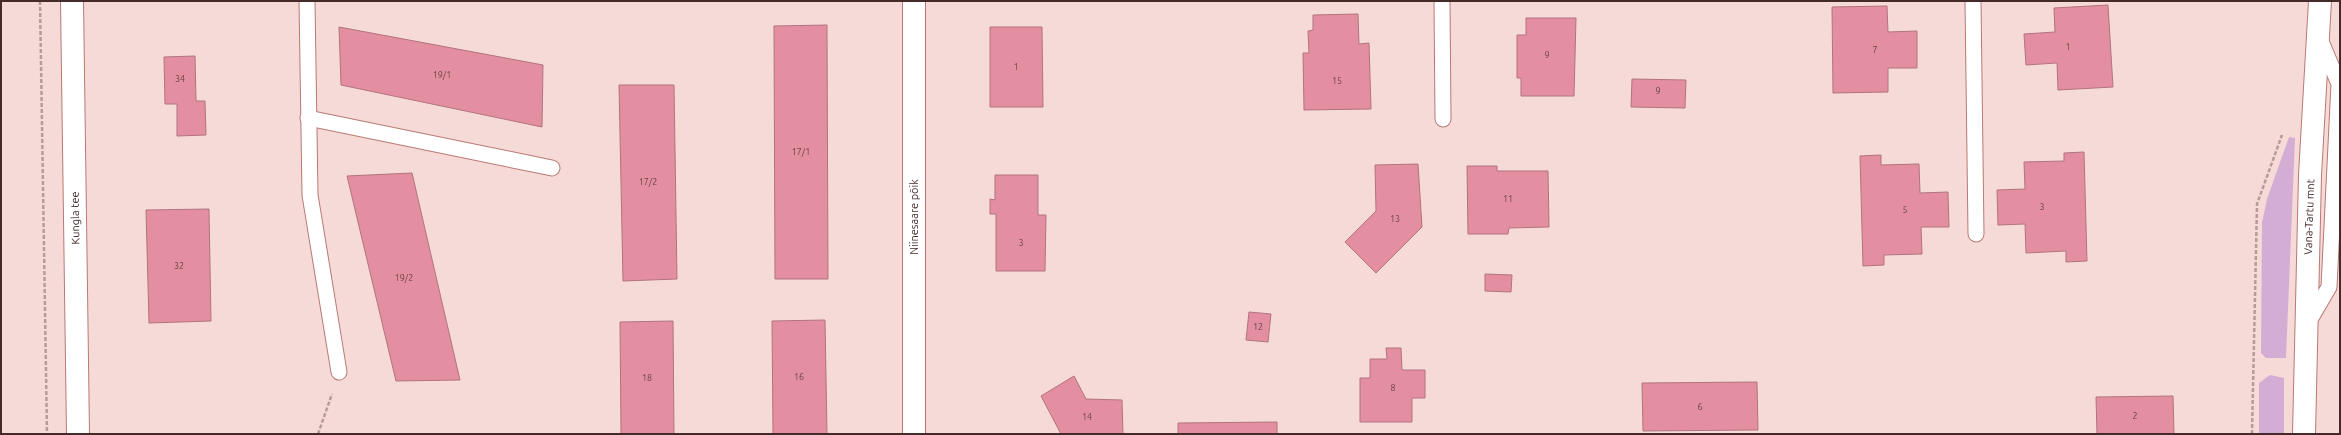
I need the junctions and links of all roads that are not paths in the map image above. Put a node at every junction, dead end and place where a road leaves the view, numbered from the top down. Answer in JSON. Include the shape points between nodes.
{"nodes":[{"id":1,"x":72,"y":1,"type":"edge"},
{"id":2,"x":307,"y":1,"type":"edge"},
{"id":3,"x":914,"y":1,"type":"edge"},
{"id":4,"x":1442,"y":1,"type":"edge"},
{"id":5,"x":1973,"y":1,"type":"edge"},
{"id":6,"x":2320,"y":1,"type":"edge"},
{"id":7,"x":308,"y":118,"type":"junction"},
{"id":8,"x":1443,"y":119,"type":"dead end"},
{"id":9,"x":552,"y":168,"type":"dead end"},
{"id":10,"x":1976,"y":234,"type":"dead end"},
{"id":11,"x":339,"y":372,"type":"road end"},
{"id":12,"x":78,"y":434,"type":"edge"},
{"id":13,"x":914,"y":434,"type":"edge"},
{"id":14,"x":2304,"y":434,"type":"edge"}],
"edges":[{"from":1,"to":12,"type":"street","name":"Kungla tee"},
{"from":2,"to":7,"type":"lane"},
{"from":3,"to":13,"type":"street","name":"Niinesaare põik"},
{"from":4,"to":8,"type":"lane"},
{"from":5,"to":10,"type":"lane"},
{"from":6,"to":14,"type":"street","name":"Vana-Tartu mnt","via":[[2310,175]]},
{"from":7,"to":9,"type":"lane"},
{"from":7,"to":11,"type":"lane","via":[[310,195]]}]}
